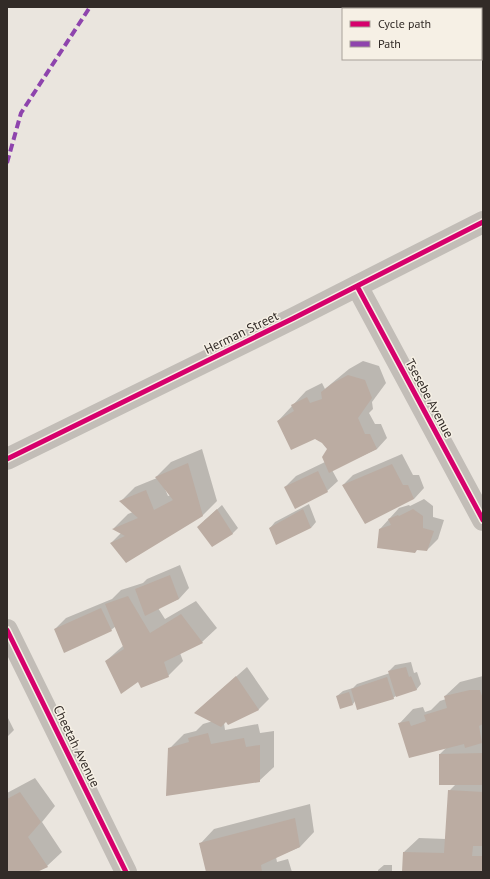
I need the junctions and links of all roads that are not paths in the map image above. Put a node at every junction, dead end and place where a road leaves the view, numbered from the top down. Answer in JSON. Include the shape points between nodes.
{"nodes":[{"id":1,"x":483,"y":222,"type":"edge"},
{"id":2,"x":357,"y":286,"type":"junction"},
{"id":3,"x":7,"y":459,"type":"edge"},
{"id":4,"x":483,"y":520,"type":"edge"},
{"id":5,"x":7,"y":630,"type":"edge"},
{"id":6,"x":126,"y":872,"type":"edge"}],
"edges":[{"from":1,"to":2,"type":"street","name":"Herman Street"},
{"from":2,"to":3,"type":"street","name":"Herman Street"},
{"from":2,"to":4,"type":"street","name":"Tsesebe Avenue"},
{"from":5,"to":6,"type":"street","name":"Cheetah Avenue"}]}
